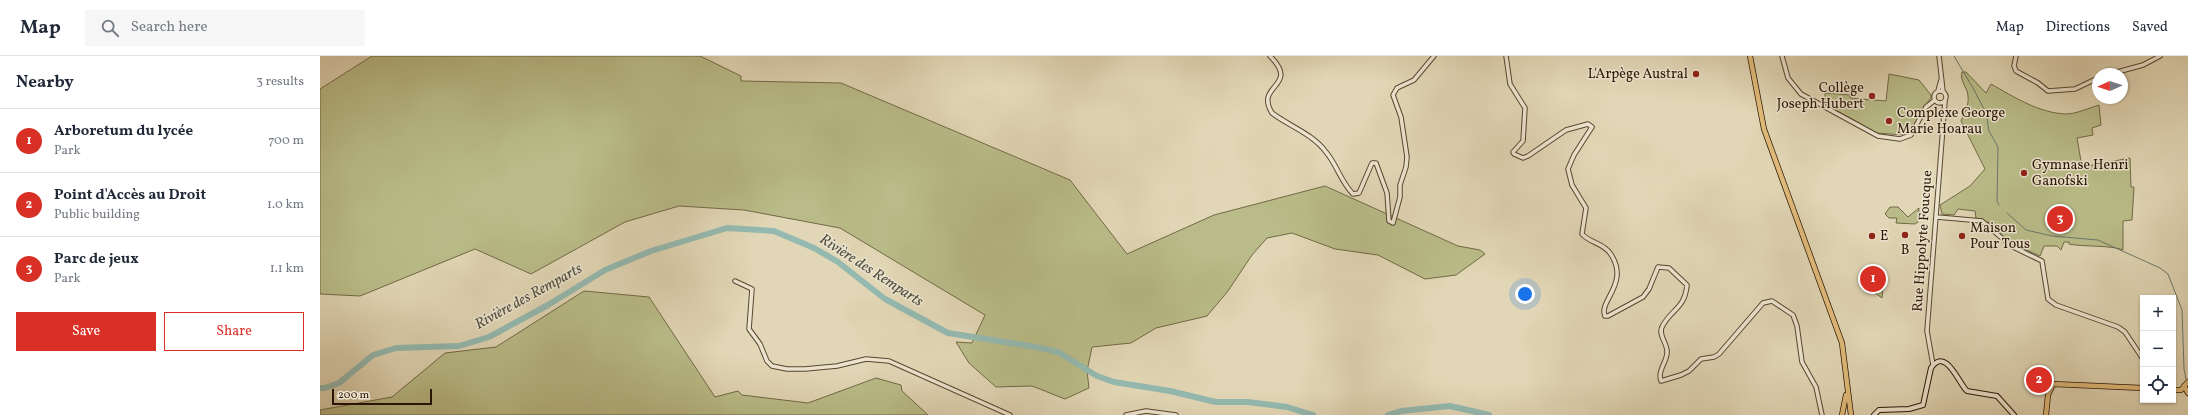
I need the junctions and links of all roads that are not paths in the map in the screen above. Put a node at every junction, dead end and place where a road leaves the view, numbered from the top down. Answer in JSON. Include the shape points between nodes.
{"nodes":[{"id":1,"x":1270,"y":56,"type":"edge"},
{"id":2,"x":1434,"y":56,"type":"edge"},
{"id":3,"x":1506,"y":56,"type":"edge"},
{"id":4,"x":1750,"y":56,"type":"edge"},
{"id":5,"x":1782,"y":56,"type":"edge"},
{"id":6,"x":1939,"y":56,"type":"edge"},
{"id":7,"x":2016,"y":56,"type":"edge"},
{"id":8,"x":2160,"y":56,"type":"edge"},
{"id":9,"x":2128,"y":69,"type":"edge"},
{"id":10,"x":1941,"y":79,"type":"junction"},
{"id":11,"x":2092,"y":81,"type":"edge"},
{"id":12,"x":1938,"y":91,"type":"junction"},
{"id":13,"x":1943,"y":92,"type":"junction"},
{"id":14,"x":1945,"y":101,"type":"junction"},
{"id":15,"x":1937,"y":102,"type":"junction"},
{"id":16,"x":1944,"y":117,"type":"junction"},
{"id":17,"x":1937,"y":217,"type":"junction"},
{"id":18,"x":735,"y":281,"type":"dead end"},
{"id":19,"x":2140,"y":354,"type":"edge"},
{"id":20,"x":1933,"y":365,"type":"junction"},
{"id":21,"x":2188,"y":382,"type":"edge"},
{"id":22,"x":1847,"y":386,"type":"junction"},
{"id":23,"x":2140,"y":388,"type":"edge"},
{"id":24,"x":2176,"y":390,"type":"edge"},
{"id":25,"x":2187,"y":391,"type":"edge"},
{"id":26,"x":1010,"y":415,"type":"edge"},
{"id":27,"x":1126,"y":415,"type":"edge"},
{"id":28,"x":1176,"y":415,"type":"edge"},
{"id":29,"x":1822,"y":415,"type":"edge"},
{"id":30,"x":1842,"y":415,"type":"edge"},
{"id":31,"x":1851,"y":415,"type":"edge"},
{"id":32,"x":1874,"y":415,"type":"edge"},
{"id":33,"x":2014,"y":415,"type":"edge"},
{"id":34,"x":2046,"y":415,"type":"edge"}],
"edges":[{"from":1,"to":2,"type":"street","via":[[1278,64],[1281,74],[1278,84],[1269,94],[1268,107],[1272,113],[1320,145],[1353,194],[1359,193],[1372,163],[1376,163],[1380,168],[1387,193],[1389,221],[1393,223],[1407,157],[1401,117],[1393,95],[1397,88],[1414,80]]},
{"from":3,"to":29,"type":"street","via":[[1510,84],[1525,108],[1523,141],[1514,154],[1522,158],[1528,156],[1566,130],[1588,124],[1592,127],[1568,169],[1572,185],[1586,208],[1582,234],[1610,253],[1618,277],[1604,309],[1605,316],[1643,297],[1650,289],[1658,267],[1669,268],[1687,285],[1681,304],[1661,327],[1667,350],[1660,373],[1661,381],[1681,375],[1701,360],[1719,354],[1763,303],[1772,301],[1793,315],[1802,362],[1813,381]]},
{"from":4,"to":22,"type":"main road","via":[[1764,129],[1838,331],[1846,362]]},
{"from":5,"to":15,"type":"street","via":[[1788,78],[1801,94],[1878,136],[1900,139],[1911,135],[1929,105]]},
{"from":6,"to":10,"type":"street"},
{"from":7,"to":11,"type":"street","via":[[2016,71],[2038,82],[2048,91],[2075,89]]},
{"from":8,"to":9,"type":"street"},
{"from":10,"to":12,"type":"street"},
{"from":10,"to":13,"type":"street"},
{"from":12,"to":13,"type":"street"},
{"from":12,"to":15,"type":"street","via":[[1934,95]]},
{"from":13,"to":14,"type":"street","via":[[1947,96]]},
{"from":14,"to":15,"type":"street"},
{"from":14,"to":16,"type":"street","name":"Rue Hippolyte Foucque"},
{"from":15,"to":16,"type":"street","name":"Rue Hippolyte Foucque"},
{"from":16,"to":17,"type":"street","name":"Rue Hippolyte Foucque"},
{"from":17,"to":19,"type":"street","via":[[1982,221],[2011,246],[2042,260],[2048,299],[2056,305],[2118,327],[2125,332]]},
{"from":17,"to":20,"type":"street","name":"Rue Hippolyte Foucque","via":[[1927,331]]},
{"from":18,"to":26,"type":"street","via":[[752,289],[749,329],[772,366],[806,369],[837,366],[866,359],[889,361]]},
{"from":20,"to":32,"type":"main road","via":[[1923,405],[1909,409],[1879,410]]},
{"from":20,"to":33,"type":"main road","via":[[1947,363],[1967,391],[1997,396]]},
{"from":21,"to":25,"type":"main road"},
{"from":22,"to":30,"type":"main road"},
{"from":22,"to":31,"type":"main road"},
{"from":23,"to":34,"type":"main road","via":[[2053,384],[2049,389]]},
{"from":24,"to":25,"type":"main road"},
{"from":27,"to":28,"type":"street","via":[[1146,411]]}]}
